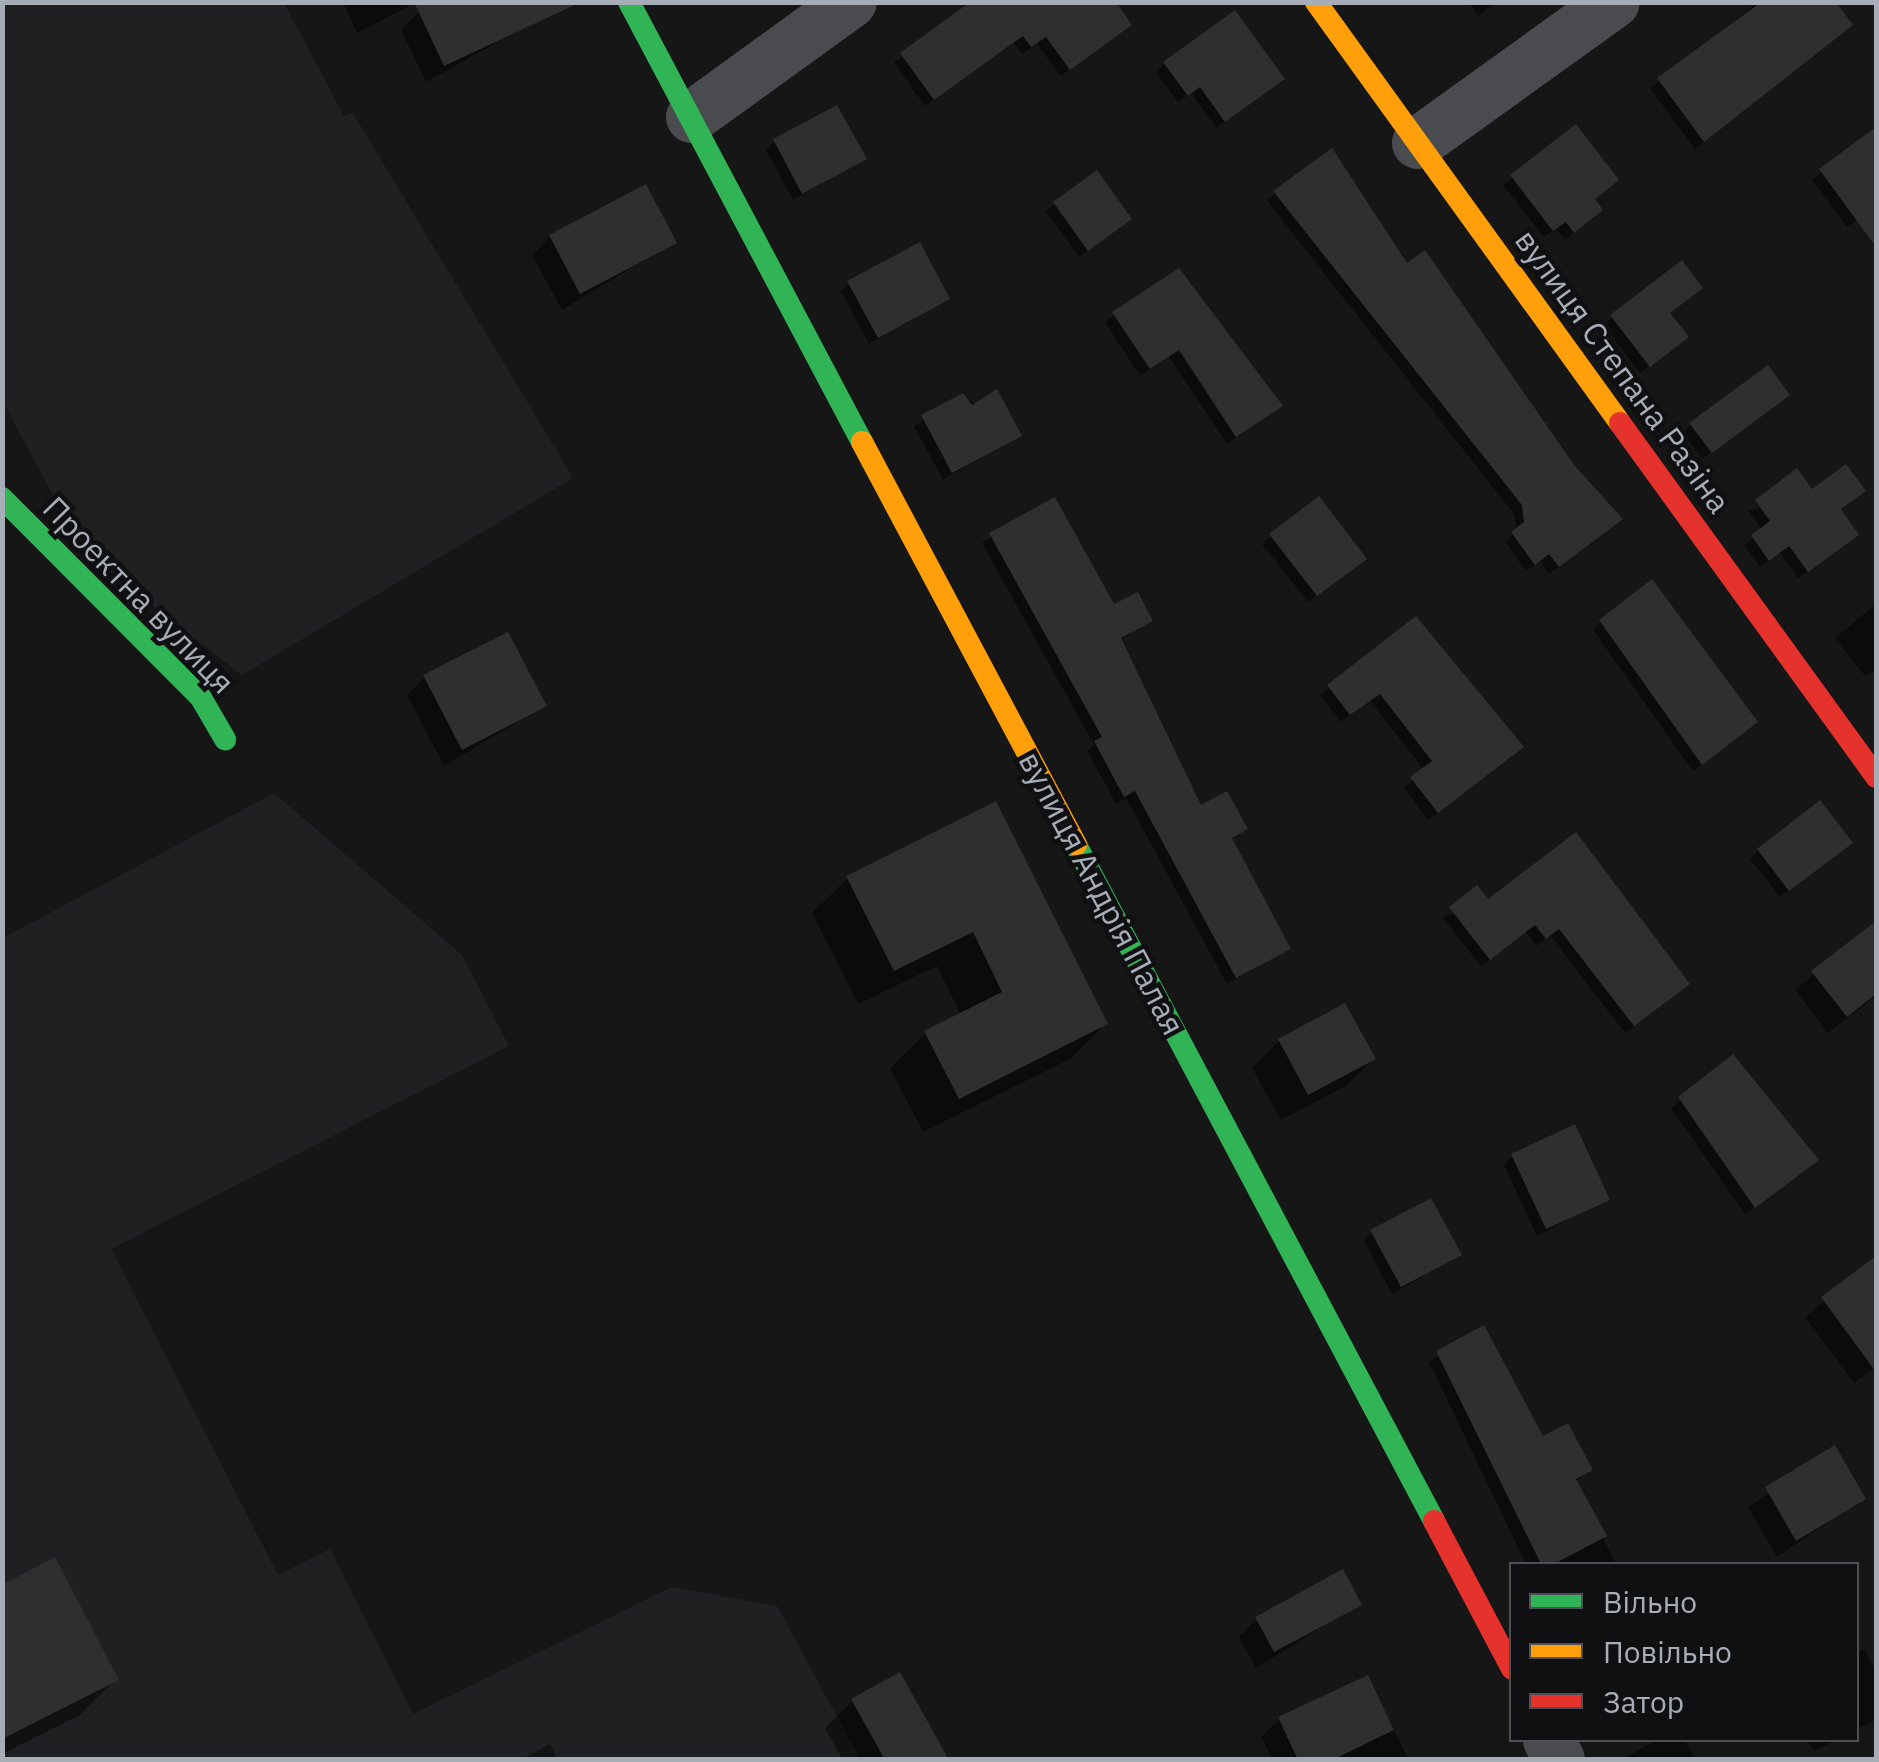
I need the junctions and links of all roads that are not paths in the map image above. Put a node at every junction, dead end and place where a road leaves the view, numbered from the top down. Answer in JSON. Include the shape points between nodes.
{"nodes":[{"id":1,"x":629,"y":2,"type":"edge"},
{"id":2,"x":850,"y":2,"type":"edge"},
{"id":3,"x":1316,"y":2,"type":"edge"},
{"id":4,"x":1614,"y":2,"type":"edge"},
{"id":5,"x":692,"y":117,"type":"junction"},
{"id":6,"x":1418,"y":143,"type":"junction"},
{"id":7,"x":2,"y":498,"type":"edge"},
{"id":8,"x":225,"y":740,"type":"dead end"},
{"id":9,"x":1876,"y":777,"type":"edge"},
{"id":10,"x":1509,"y":1663,"type":"edge"}],
"edges":[{"from":1,"to":5,"type":"street","name":"вулиця Андрія Палая"},
{"from":2,"to":5,"type":"street"},
{"from":3,"to":6,"type":"street","name":"вулиця Степана Разіна"},
{"from":4,"to":6,"type":"street"},
{"from":5,"to":10,"type":"street","name":"вулиця Андрія Палая"},
{"from":6,"to":9,"type":"street","name":"вулиця Степана Разіна"},
{"from":7,"to":8,"type":"street","name":"Проектна вулиця","via":[[200,698]]}]}
